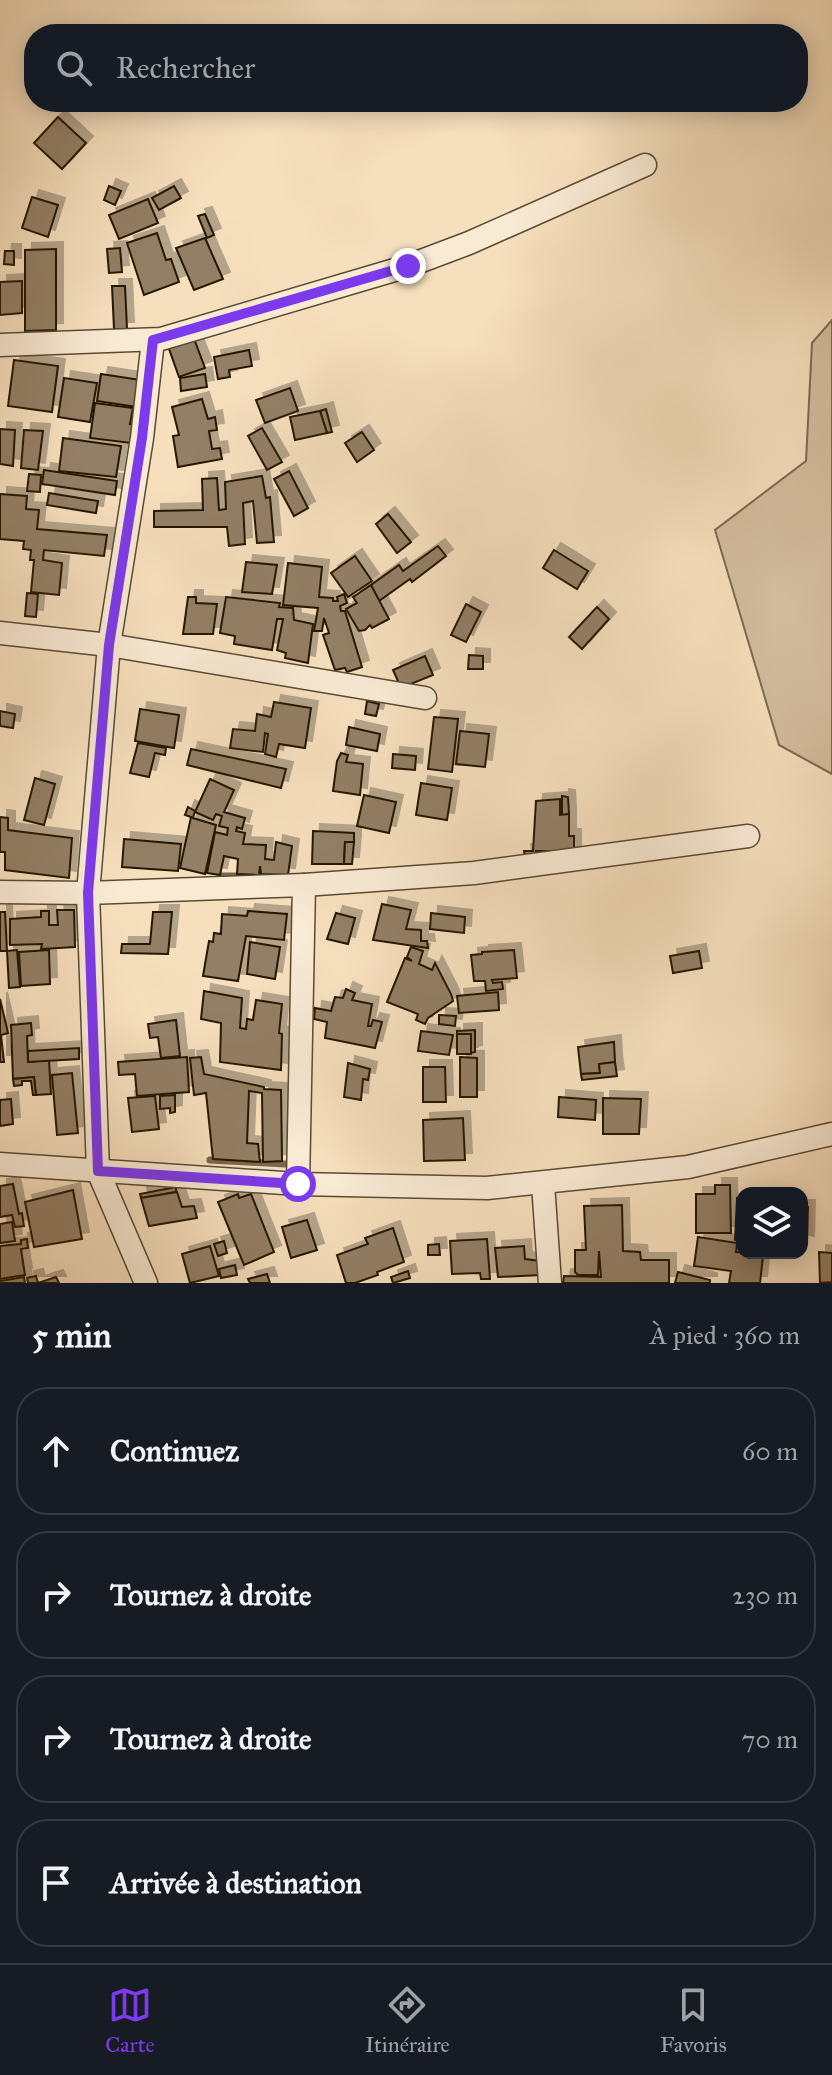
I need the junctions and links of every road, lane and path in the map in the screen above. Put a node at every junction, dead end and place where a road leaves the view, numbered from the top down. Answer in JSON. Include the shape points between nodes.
{"nodes":[{"id":1,"x":645,"y":165,"type":"dead end"},
{"id":2,"x":153,"y":340,"type":"junction"},
{"id":3,"x":0,"y":345,"type":"edge"},
{"id":4,"x":0,"y":633,"type":"edge"},
{"id":5,"x":109,"y":645,"type":"junction"},
{"id":6,"x":425,"y":698,"type":"dead end"},
{"id":7,"x":748,"y":836,"type":"dead end"},
{"id":8,"x":304,"y":885,"type":"junction"},
{"id":9,"x":0,"y":892,"type":"edge"},
{"id":10,"x":88,"y":893,"type":"junction"},
{"id":11,"x":832,"y":1134,"type":"edge"},
{"id":12,"x":0,"y":1164,"type":"edge"},
{"id":13,"x":98,"y":1171,"type":"junction"},
{"id":14,"x":298,"y":1184,"type":"junction"},
{"id":15,"x":543,"y":1184,"type":"junction"},
{"id":16,"x":146,"y":1283,"type":"edge"},
{"id":17,"x":550,"y":1283,"type":"edge"}],
"edges":[{"from":1,"to":2,"type":"street","via":[[408,266]]},
{"from":2,"to":3,"type":"street"},
{"from":2,"to":5,"type":"street"},
{"from":4,"to":5,"type":"street"},
{"from":5,"to":6,"type":"street"},
{"from":5,"to":10,"type":"street"},
{"from":7,"to":8,"type":"street","via":[[474,873]]},
{"from":8,"to":10,"type":"street"},
{"from":8,"to":14,"type":"street"},
{"from":9,"to":10,"type":"street"},
{"from":10,"to":13,"type":"street"},
{"from":11,"to":15,"type":"street","via":[[688,1167]]},
{"from":12,"to":13,"type":"street"},
{"from":13,"to":14,"type":"street"},
{"from":13,"to":16,"type":"street"},
{"from":14,"to":15,"type":"street"},
{"from":15,"to":17,"type":"street"}]}
